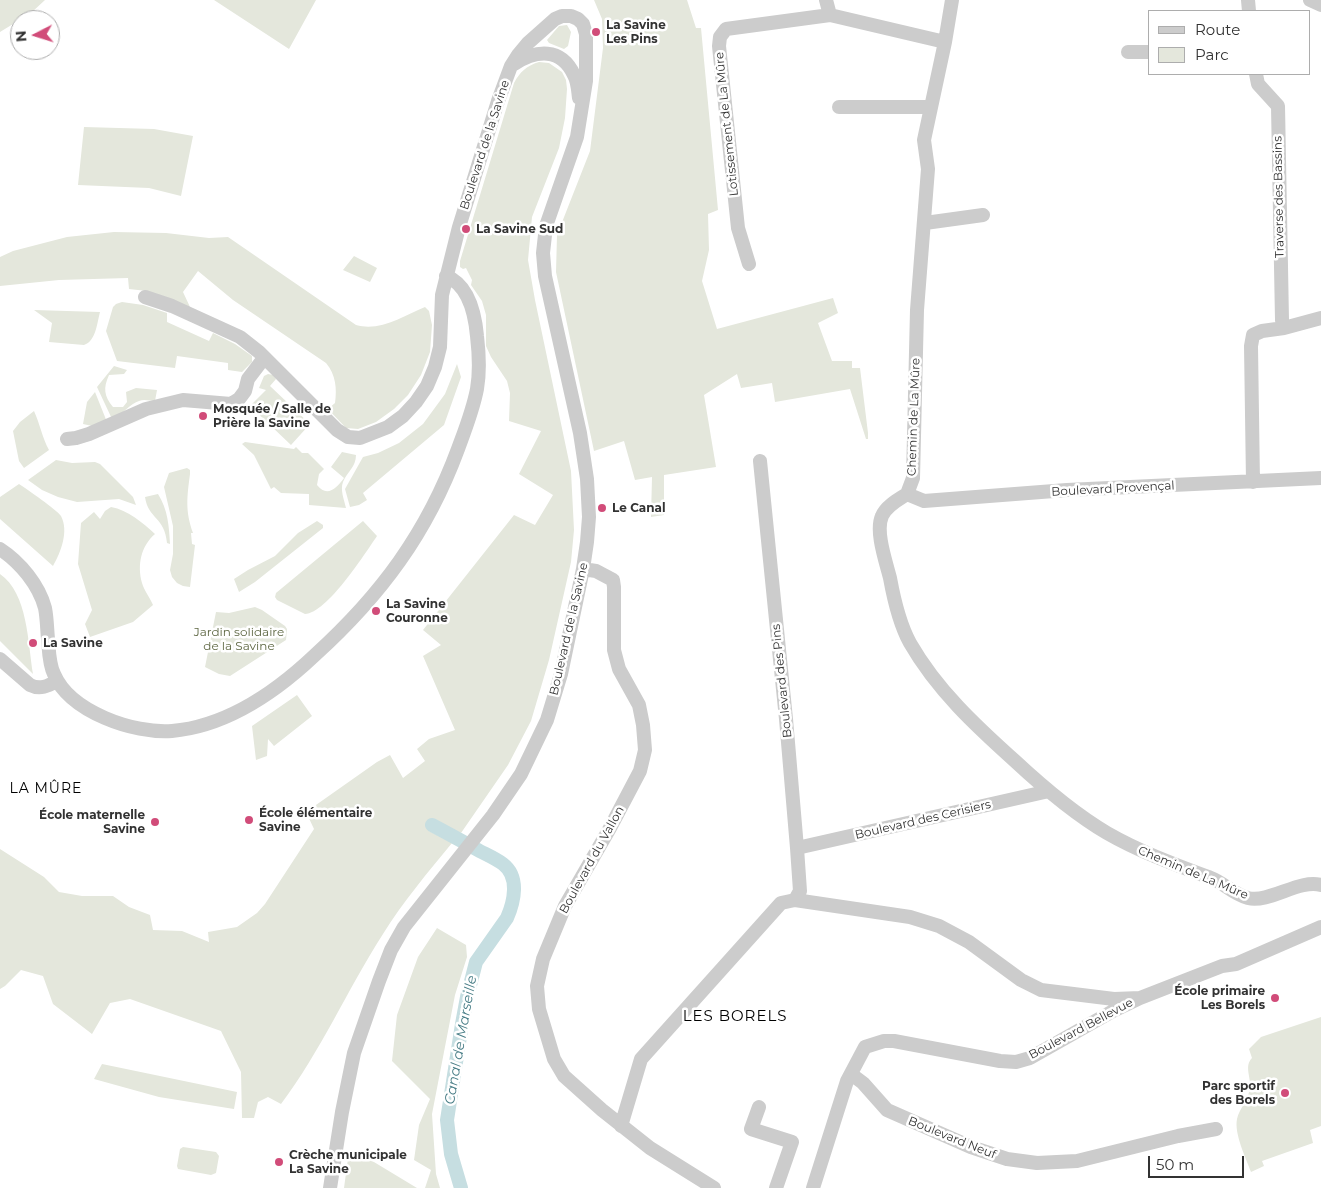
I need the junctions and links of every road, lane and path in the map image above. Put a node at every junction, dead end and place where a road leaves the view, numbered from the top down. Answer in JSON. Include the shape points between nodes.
{"nodes":[{"id":1,"x":826,"y":0,"type":"edge"},
{"id":2,"x":952,"y":0,"type":"edge"},
{"id":3,"x":1310,"y":0,"type":"edge"},
{"id":4,"x":1321,"y":5,"type":"edge"},
{"id":5,"x":830,"y":15,"type":"junction"},
{"id":6,"x":945,"y":42,"type":"junction"},
{"id":7,"x":1128,"y":52,"type":"dead end"},
{"id":8,"x":1148,"y":52,"type":"edge"},
{"id":9,"x":511,"y":66,"type":"junction"},
{"id":10,"x":1256,"y":75,"type":"edge"},
{"id":11,"x":838,"y":107,"type":"dead end"},
{"id":12,"x":931,"y":107,"type":"junction"},
{"id":13,"x":581,"y":112,"type":"junction"},
{"id":14,"x":984,"y":215,"type":"dead end"},
{"id":15,"x":925,"y":223,"type":"junction"},
{"id":16,"x":749,"y":264,"type":"dead end"},
{"id":17,"x":446,"y":276,"type":"junction"},
{"id":18,"x":145,"y":297,"type":"dead end"},
{"id":19,"x":1321,"y":318,"type":"edge"},
{"id":20,"x":1284,"y":328,"type":"junction"},
{"id":21,"x":264,"y":358,"type":"junction"},
{"id":22,"x":67,"y":439,"type":"dead end"},
{"id":23,"x":760,"y":460,"type":"dead end"},
{"id":24,"x":1321,"y":478,"type":"edge"},
{"id":25,"x":1253,"y":482,"type":"junction"},
{"id":26,"x":907,"y":494,"type":"junction"},
{"id":27,"x":0,"y":549,"type":"edge"},
{"id":28,"x":583,"y":569,"type":"junction"},
{"id":29,"x":0,"y":659,"type":"edge"},
{"id":30,"x":57,"y":681,"type":"junction"},
{"id":31,"x":1049,"y":791,"type":"junction"},
{"id":32,"x":797,"y":848,"type":"junction"},
{"id":33,"x":1321,"y":885,"type":"edge"},
{"id":34,"x":795,"y":900,"type":"junction"},
{"id":35,"x":1321,"y":927,"type":"edge"},
{"id":36,"x":1140,"y":998,"type":"junction"},
{"id":37,"x":851,"y":1074,"type":"junction"},
{"id":38,"x":759,"y":1107,"type":"dead end"},
{"id":39,"x":621,"y":1126,"type":"junction"},
{"id":40,"x":1216,"y":1129,"type":"dead end"},
{"id":41,"x":330,"y":1188,"type":"edge"},
{"id":42,"x":714,"y":1188,"type":"edge"},
{"id":43,"x":776,"y":1188,"type":"edge"},
{"id":44,"x":813,"y":1188,"type":"edge"}],
"edges":[{"from":1,"to":5,"type":"street"},
{"from":2,"to":6,"type":"street","name":"Chemin de La Mûre"},
{"from":3,"to":4,"type":"street"},
{"from":5,"to":6,"type":"street"},
{"from":5,"to":16,"type":"street","name":"Lotissement de La Mûre","via":[[726,29],[720,37],[738,228]]},
{"from":6,"to":12,"type":"street","name":"Chemin de La Mûre"},
{"from":7,"to":8,"type":"street"},
{"from":9,"to":13,"type":"street","name":"Boulevard de la Savine","via":[[544,52],[563,59],[574,74]]},
{"from":9,"to":13,"type":"street","name":"Boulevard de la Savine","via":[[528,43],[555,19],[562,16],[578,19],[586,34],[586,81]]},
{"from":9,"to":17,"type":"street","name":"Boulevard de la Savine"},
{"from":10,"to":20,"type":"street","name":"Traverse des Bassins","via":[[1258,84],[1278,106]]},
{"from":11,"to":12,"type":"street"},
{"from":12,"to":15,"type":"street","name":"Chemin de La Mûre","via":[[924,140],[928,169]]},
{"from":13,"to":28,"type":"street","name":"Boulevard de la Savine","via":[[571,158],[546,226],[543,253],[544,276],[587,479],[588,542]]},
{"from":14,"to":15,"type":"street"},
{"from":15,"to":26,"type":"street","name":"Chemin de La Mûre","via":[[917,310],[913,471]]},
{"from":17,"to":21,"type":"street","via":[[440,347],[435,367],[416,402],[388,427],[360,438],[348,437]]},
{"from":17,"to":30,"type":"street","via":[[460,285],[476,322],[479,354],[477,389],[466,428],[447,480],[415,539],[384,585],[346,627],[294,675],[256,702],[220,719],[185,729],[151,730],[118,724],[82,705]]},
{"from":18,"to":21,"type":"street","via":[[240,337]]},
{"from":19,"to":20,"type":"street"},
{"from":20,"to":25,"type":"street","via":[[1253,335]]},
{"from":21,"to":22,"type":"street","via":[[248,379],[245,391],[231,404],[183,400],[146,409],[88,434]]},
{"from":23,"to":32,"type":"street","name":"Boulevard des Pins"},
{"from":24,"to":25,"type":"street","name":"Boulevard Provençal"},
{"from":25,"to":26,"type":"street","name":"Boulevard Provençal","via":[[1067,490],[924,501]]},
{"from":26,"to":31,"type":"street","name":"Chemin de La Mûre","via":[[882,514],[879,527],[893,594],[906,634],[939,686],[979,729]]},
{"from":27,"to":30,"type":"street","via":[[18,564],[40,593],[45,609],[50,664]]},
{"from":28,"to":39,"type":"street","name":"Boulevard du Vallon","via":[[596,571],[613,580],[614,650],[619,669],[639,706],[645,750],[640,771],[565,906],[543,959],[537,986],[547,1039],[564,1076]]},
{"from":28,"to":41,"type":"street","name":"Boulevard de la Savine","via":[[561,674],[537,744],[493,815],[404,927],[391,950],[354,1053]]},
{"from":29,"to":30,"type":"street","via":[[35,687]]},
{"from":31,"to":32,"type":"street","name":"Boulevard des Cerisiers"},
{"from":31,"to":33,"type":"street","name":"Chemin de La Mûre","via":[[1107,833],[1146,854],[1217,880],[1236,894],[1250,899],[1310,884]]},
{"from":32,"to":34,"type":"street","name":"Boulevard des Pins","via":[[800,891]]},
{"from":34,"to":36,"type":"street","via":[[910,917],[939,926],[1041,990],[1114,999]]},
{"from":34,"to":39,"type":"street","via":[[781,903],[641,1059]]},
{"from":35,"to":36,"type":"street","name":"Boulevard Bellevue","via":[[1236,964],[1222,966]]},
{"from":36,"to":37,"type":"street","name":"Boulevard Bellevue","via":[[1036,1056],[1016,1062],[894,1041],[865,1047]]},
{"from":37,"to":40,"type":"street","name":"Boulevard Neuf","via":[[887,1110],[945,1137],[1007,1159],[1037,1163],[1077,1161]]},
{"from":37,"to":44,"type":"street"},
{"from":38,"to":43,"type":"street","via":[[751,1129],[792,1142]]},
{"from":39,"to":42,"type":"street","name":"Boulevard du Vallon"}]}
